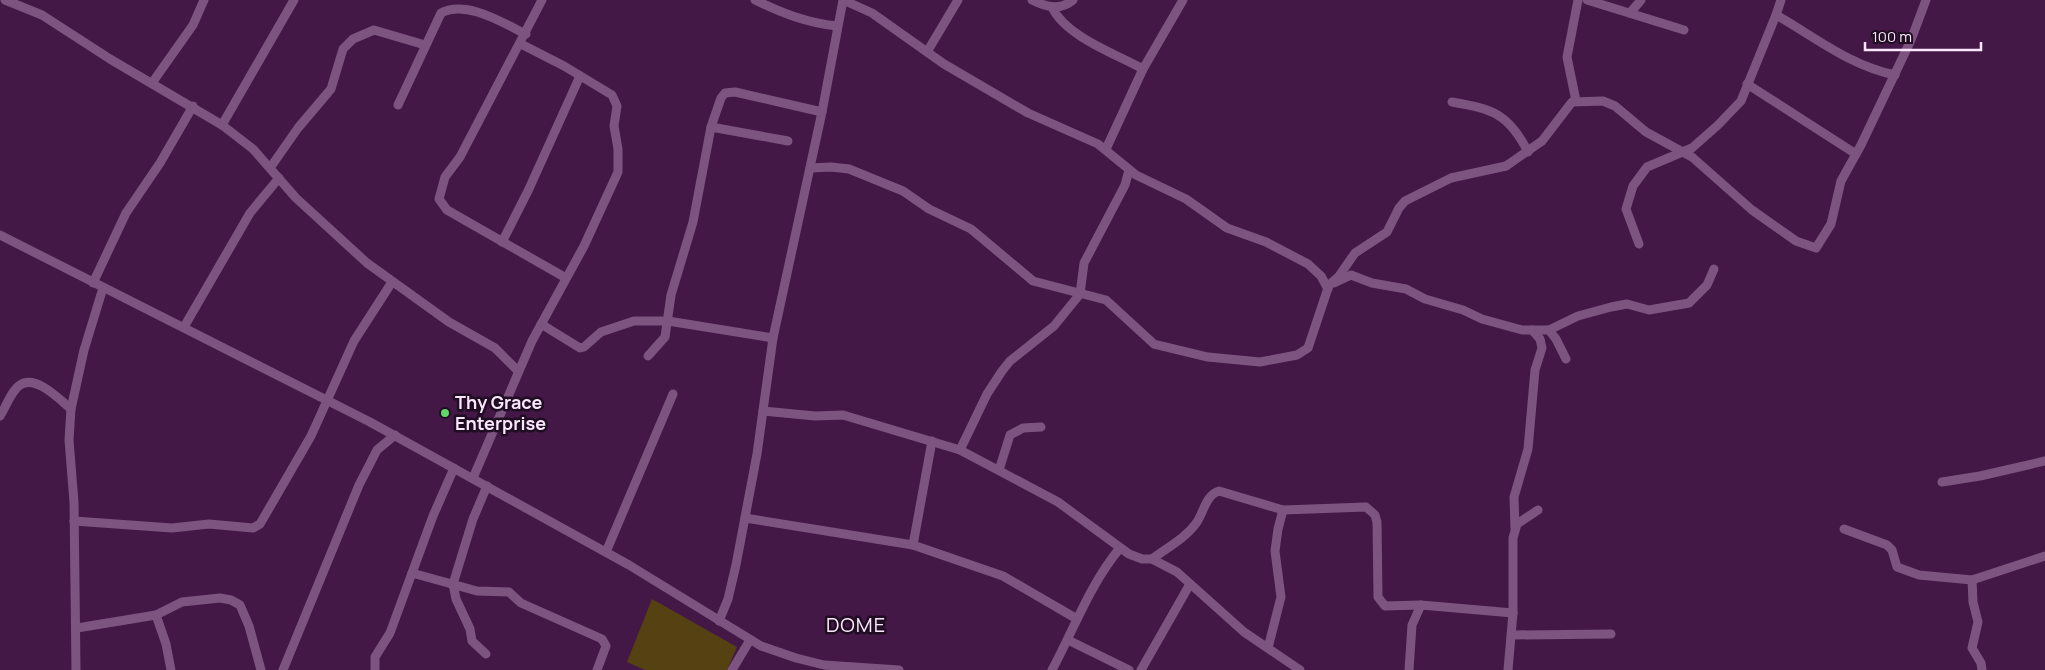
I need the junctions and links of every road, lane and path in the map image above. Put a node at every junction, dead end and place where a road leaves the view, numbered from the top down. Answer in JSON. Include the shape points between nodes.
{"nodes":[{"id":1,"x":5,"y":0,"type":"edge"},
{"id":2,"x":204,"y":0,"type":"edge"},
{"id":3,"x":294,"y":0,"type":"edge"},
{"id":4,"x":542,"y":0,"type":"edge"},
{"id":5,"x":756,"y":0,"type":"edge"},
{"id":6,"x":958,"y":0,"type":"edge"},
{"id":7,"x":1032,"y":0,"type":"edge"},
{"id":8,"x":1073,"y":0,"type":"edge"},
{"id":9,"x":1183,"y":0,"type":"edge"},
{"id":10,"x":1578,"y":0,"type":"edge"},
{"id":11,"x":1588,"y":0,"type":"edge"},
{"id":12,"x":1641,"y":0,"type":"edge"},
{"id":13,"x":1781,"y":0,"type":"edge"},
{"id":14,"x":1926,"y":0,"type":"edge"},
{"id":15,"x":1052,"y":7,"type":"junction"},
{"id":16,"x":1630,"y":13,"type":"junction"},
{"id":17,"x":1776,"y":15,"type":"junction"},
{"id":18,"x":837,"y":26,"type":"junction"},
{"id":19,"x":1684,"y":30,"type":"dead end"},
{"id":20,"x":526,"y":34,"type":"junction"},
{"id":21,"x":521,"y":44,"type":"junction"},
{"id":22,"x":425,"y":45,"type":"junction"},
{"id":23,"x":927,"y":52,"type":"junction"},
{"id":24,"x":1143,"y":69,"type":"junction"},
{"id":25,"x":1894,"y":75,"type":"junction"},
{"id":26,"x":580,"y":76,"type":"junction"},
{"id":27,"x":152,"y":83,"type":"junction"},
{"id":28,"x":1747,"y":84,"type":"junction"},
{"id":29,"x":1576,"y":101,"type":"junction"},
{"id":30,"x":1452,"y":102,"type":"dead end"},
{"id":31,"x":398,"y":105,"type":"dead end"},
{"id":32,"x":193,"y":106,"type":"junction"},
{"id":33,"x":822,"y":112,"type":"junction"},
{"id":34,"x":222,"y":125,"type":"junction"},
{"id":35,"x":711,"y":126,"type":"junction"},
{"id":36,"x":788,"y":141,"type":"dead end"},
{"id":37,"x":1106,"y":149,"type":"junction"},
{"id":38,"x":1528,"y":152,"type":"junction"},
{"id":39,"x":1683,"y":153,"type":"junction"},
{"id":40,"x":1856,"y":154,"type":"junction"},
{"id":41,"x":270,"y":168,"type":"junction"},
{"id":42,"x":810,"y":168,"type":"junction"},
{"id":43,"x":1129,"y":170,"type":"junction"},
{"id":44,"x":279,"y":178,"type":"junction"},
{"id":45,"x":0,"y":235,"type":"edge"},
{"id":46,"x":502,"y":242,"type":"junction"},
{"id":47,"x":1639,"y":244,"type":"dead end"},
{"id":48,"x":1714,"y":269,"type":"dead end"},
{"id":49,"x":566,"y":278,"type":"junction"},
{"id":50,"x":392,"y":282,"type":"junction"},
{"id":51,"x":93,"y":283,"type":"junction"},
{"id":52,"x":1329,"y":287,"type":"junction"},
{"id":53,"x":103,"y":288,"type":"junction"},
{"id":54,"x":1080,"y":294,"type":"junction"},
{"id":55,"x":668,"y":321,"type":"junction"},
{"id":56,"x":541,"y":324,"type":"junction"},
{"id":57,"x":184,"y":327,"type":"junction"},
{"id":58,"x":1532,"y":330,"type":"junction"},
{"id":59,"x":1549,"y":330,"type":"junction"},
{"id":60,"x":773,"y":338,"type":"junction"},
{"id":61,"x":648,"y":356,"type":"dead end"},
{"id":62,"x":1566,"y":359,"type":"dead end"},
{"id":63,"x":518,"y":371,"type":"junction"},
{"id":64,"x":673,"y":394,"type":"dead end"},
{"id":65,"x":328,"y":400,"type":"junction"},
{"id":66,"x":71,"y":409,"type":"junction"},
{"id":67,"x":763,"y":411,"type":"junction"},
{"id":68,"x":0,"y":416,"type":"edge"},
{"id":69,"x":1040,"y":427,"type":"dead end"},
{"id":70,"x":395,"y":435,"type":"junction"},
{"id":71,"x":932,"y":441,"type":"junction"},
{"id":72,"x":960,"y":450,"type":"junction"},
{"id":73,"x":2045,"y":461,"type":"edge"},
{"id":74,"x":454,"y":468,"type":"junction"},
{"id":75,"x":999,"y":470,"type":"junction"},
{"id":76,"x":473,"y":478,"type":"junction"},
{"id":77,"x":1942,"y":482,"type":"dead end"},
{"id":78,"x":487,"y":486,"type":"junction"},
{"id":79,"x":1284,"y":510,"type":"junction"},
{"id":80,"x":1538,"y":510,"type":"dead end"},
{"id":81,"x":745,"y":518,"type":"junction"},
{"id":82,"x":74,"y":521,"type":"junction"},
{"id":83,"x":1515,"y":528,"type":"junction"},
{"id":84,"x":1844,"y":529,"type":"dead end"},
{"id":85,"x":913,"y":545,"type":"junction"},
{"id":86,"x":1120,"y":548,"type":"junction"},
{"id":87,"x":606,"y":552,"type":"junction"},
{"id":88,"x":2045,"y":556,"type":"edge"},
{"id":89,"x":1152,"y":559,"type":"junction"},
{"id":90,"x":412,"y":573,"type":"junction"},
{"id":91,"x":1972,"y":580,"type":"junction"},
{"id":92,"x":453,"y":584,"type":"junction"},
{"id":93,"x":1190,"y":584,"type":"junction"},
{"id":94,"x":1421,"y":605,"type":"junction"},
{"id":95,"x":1514,"y":613,"type":"junction"},
{"id":96,"x":156,"y":615,"type":"junction"},
{"id":97,"x":1077,"y":619,"type":"junction"},
{"id":98,"x":719,"y":621,"type":"junction"},
{"id":99,"x":77,"y":628,"type":"junction"},
{"id":100,"x":1611,"y":634,"type":"dead end"},
{"id":101,"x":1512,"y":635,"type":"junction"},
{"id":102,"x":750,"y":640,"type":"junction"},
{"id":103,"x":1068,"y":640,"type":"junction"},
{"id":104,"x":1268,"y":648,"type":"junction"},
{"id":105,"x":486,"y":654,"type":"dead end"},
{"id":106,"x":76,"y":670,"type":"edge"},
{"id":107,"x":172,"y":670,"type":"edge"},
{"id":108,"x":261,"y":670,"type":"edge"},
{"id":109,"x":282,"y":670,"type":"edge"},
{"id":110,"x":374,"y":670,"type":"edge"},
{"id":111,"x":597,"y":670,"type":"edge"},
{"id":112,"x":732,"y":670,"type":"edge"},
{"id":113,"x":899,"y":670,"type":"edge"},
{"id":114,"x":1052,"y":670,"type":"edge"},
{"id":115,"x":1129,"y":670,"type":"edge"},
{"id":116,"x":1141,"y":670,"type":"edge"},
{"id":117,"x":1300,"y":670,"type":"edge"},
{"id":118,"x":1409,"y":670,"type":"edge"},
{"id":119,"x":1508,"y":670,"type":"edge"},
{"id":120,"x":1982,"y":670,"type":"edge"}],
"edges":[{"from":1,"to":27,"type":"street","via":[[42,15]]},
{"from":2,"to":27,"type":"street","via":[[193,25]]},
{"from":3,"to":34,"type":"street"},
{"from":4,"to":20,"type":"street"},
{"from":5,"to":18,"type":"street","via":[[786,16]]},
{"from":6,"to":23,"type":"street"},
{"from":7,"to":15,"type":"street"},
{"from":8,"to":15,"type":"street"},
{"from":9,"to":24,"type":"street"},
{"from":10,"to":29,"type":"street","via":[[1567,57]]},
{"from":11,"to":16,"type":"street"},
{"from":12,"to":16,"type":"street"},
{"from":13,"to":17,"type":"street"},
{"from":14,"to":25,"type":"street"},
{"from":15,"to":24,"type":"street","via":[[1063,23],[1103,49]]},
{"from":16,"to":19,"type":"street"},
{"from":17,"to":25,"type":"street","via":[[1854,62],[1873,71]]},
{"from":17,"to":28,"type":"street"},
{"from":18,"to":23,"type":"street","via":[[843,0],[872,14]]},
{"from":18,"to":33,"type":"street"},
{"from":20,"to":21,"type":"street"},
{"from":20,"to":22,"type":"street","via":[[474,9],[458,6],[441,13]]},
{"from":21,"to":26,"type":"street"},
{"from":21,"to":46,"type":"street","via":[[440,190],[439,199],[447,210]]},
{"from":22,"to":31,"type":"street"},
{"from":22,"to":41,"type":"street","via":[[374,30],[353,39],[343,49],[331,89]]},
{"from":23,"to":37,"type":"street","via":[[1028,113]]},
{"from":24,"to":37,"type":"street"},
{"from":25,"to":40,"type":"street"},
{"from":26,"to":46,"type":"street"},
{"from":26,"to":49,"type":"street","via":[[616,100],[614,126],[618,172]]},
{"from":27,"to":32,"type":"street"},
{"from":28,"to":39,"type":"street","via":[[1741,101],[1729,114]]},
{"from":28,"to":40,"type":"street"},
{"from":29,"to":38,"type":"street","via":[[1569,104],[1555,126]]},
{"from":29,"to":39,"type":"street","via":[[1603,101],[1615,106],[1646,132]]},
{"from":30,"to":38,"type":"street","via":[[1500,115],[1518,131]]},
{"from":32,"to":34,"type":"street"},
{"from":32,"to":51,"type":"street","via":[[126,213]]},
{"from":33,"to":35,"type":"street","via":[[729,92],[721,98]]},
{"from":33,"to":42,"type":"street"},
{"from":34,"to":41,"type":"street","via":[[247,144]]},
{"from":35,"to":36,"type":"street"},
{"from":35,"to":55,"type":"street","via":[[692,227],[671,295]]},
{"from":37,"to":43,"type":"street"},
{"from":38,"to":52,"type":"street","via":[[1496,169],[1451,178],[1405,202],[1387,232],[1354,253]]},
{"from":39,"to":40,"type":"street","via":[[1692,157],[1752,210],[1796,241],[1816,248],[1831,224],[1841,181]]},
{"from":39,"to":47,"type":"street","via":[[1646,167],[1633,186],[1626,208]]},
{"from":41,"to":44,"type":"street"},
{"from":42,"to":54,"type":"street","via":[[831,166],[849,169],[898,189],[971,229],[1033,281]]},
{"from":42,"to":60,"type":"street"},
{"from":43,"to":52,"type":"street","via":[[1186,199],[1227,228],[1266,242],[1308,264]]},
{"from":43,"to":54,"type":"street","via":[[1125,185],[1084,263]]},
{"from":44,"to":50,"type":"street","via":[[352,250]]},
{"from":44,"to":57,"type":"street","via":[[250,213]]},
{"from":45,"to":51,"type":"street"},
{"from":46,"to":49,"type":"street"},
{"from":48,"to":59,"type":"street","via":[[1707,285],[1689,303],[1649,310],[1627,304],[1578,316]]},
{"from":49,"to":56,"type":"street"},
{"from":50,"to":63,"type":"street","via":[[495,348]]},
{"from":50,"to":65,"type":"street","via":[[354,341]]},
{"from":51,"to":53,"type":"street"},
{"from":52,"to":54,"type":"street","via":[[1308,348],[1297,355],[1260,362],[1208,357],[1154,344],[1106,300]]},
{"from":52,"to":58,"type":"street","via":[[1352,275],[1372,283],[1406,289],[1482,319]]},
{"from":53,"to":57,"type":"street"},
{"from":53,"to":66,"type":"street","via":[[84,350]]},
{"from":54,"to":72,"type":"street","via":[[1054,326],[1002,371]]},
{"from":55,"to":56,"type":"street","via":[[630,321],[600,332],[580,348]]},
{"from":55,"to":60,"type":"street"},
{"from":55,"to":61,"type":"street","via":[[662,342]]},
{"from":56,"to":63,"type":"street"},
{"from":57,"to":65,"type":"street"},
{"from":58,"to":59,"type":"street"},
{"from":58,"to":83,"type":"street","via":[[1540,339],[1542,348],[1535,370],[1528,449],[1514,497]]},
{"from":59,"to":62,"type":"street"},
{"from":60,"to":67,"type":"street"},
{"from":63,"to":76,"type":"street"},
{"from":64,"to":87,"type":"street"},
{"from":65,"to":70,"type":"street"},
{"from":65,"to":82,"type":"street","via":[[290,474],[257,526],[209,524],[172,528]]},
{"from":66,"to":68,"type":"street","via":[[45,388],[24,384],[18,387]]},
{"from":66,"to":82,"type":"street"},
{"from":67,"to":71,"type":"street","via":[[843,415]]},
{"from":67,"to":81,"type":"street"},
{"from":69,"to":75,"type":"street","via":[[1023,428],[1010,435]]},
{"from":70,"to":74,"type":"street"},
{"from":70,"to":109,"type":"street","via":[[377,450],[359,485]]},
{"from":71,"to":72,"type":"street"},
{"from":71,"to":85,"type":"street"},
{"from":72,"to":75,"type":"street"},
{"from":73,"to":77,"type":"street"},
{"from":74,"to":76,"type":"street"},
{"from":74,"to":90,"type":"street","via":[[432,516]]},
{"from":75,"to":86,"type":"street","via":[[1058,502]]},
{"from":76,"to":78,"type":"street"},
{"from":78,"to":87,"type":"street"},
{"from":78,"to":92,"type":"street"},
{"from":79,"to":89,"type":"street","via":[[1215,492],[1189,533]]},
{"from":79,"to":94,"type":"street","via":[[1371,509],[1377,522],[1378,597],[1385,606]]},
{"from":79,"to":104,"type":"street","via":[[1275,551],[1281,597]]},
{"from":80,"to":83,"type":"street","via":[[1521,520]]},
{"from":81,"to":85,"type":"street"},
{"from":81,"to":98,"type":"street","via":[[728,599]]},
{"from":82,"to":99,"type":"street"},
{"from":83,"to":95,"type":"street"},
{"from":84,"to":91,"type":"street","via":[[1887,545],[1900,569],[1919,575]]},
{"from":85,"to":97,"type":"street","via":[[1003,576]]},
{"from":86,"to":89,"type":"street","via":[[1142,560]]},
{"from":86,"to":97,"type":"street","via":[[1107,564]]},
{"from":87,"to":98,"type":"street"},
{"from":88,"to":91,"type":"street"},
{"from":89,"to":93,"type":"street","via":[[1177,572]]},
{"from":90,"to":92,"type":"street"},
{"from":90,"to":110,"type":"street","via":[[390,633],[375,657]]},
{"from":91,"to":120,"type":"street","via":[[1978,622],[1972,648]]},
{"from":92,"to":105,"type":"street","via":[[472,641]]},
{"from":92,"to":111,"type":"street","via":[[485,592],[509,592],[521,603],[602,639],[606,646]]},
{"from":93,"to":104,"type":"street","via":[[1244,632]]},
{"from":93,"to":116,"type":"street"},
{"from":94,"to":95,"type":"street"},
{"from":94,"to":118,"type":"street","via":[[1412,626]]},
{"from":95,"to":101,"type":"street"},
{"from":96,"to":99,"type":"street"},
{"from":96,"to":107,"type":"street"},
{"from":96,"to":108,"type":"street","via":[[182,602],[220,598],[240,605]]},
{"from":97,"to":103,"type":"street"},
{"from":98,"to":102,"type":"street"},
{"from":99,"to":106,"type":"street"},
{"from":100,"to":101,"type":"street"},
{"from":101,"to":119,"type":"street"},
{"from":102,"to":112,"type":"street"},
{"from":102,"to":113,"type":"street","via":[[810,662]]},
{"from":103,"to":114,"type":"street"},
{"from":103,"to":115,"type":"street"},
{"from":104,"to":117,"type":"street"}]}
